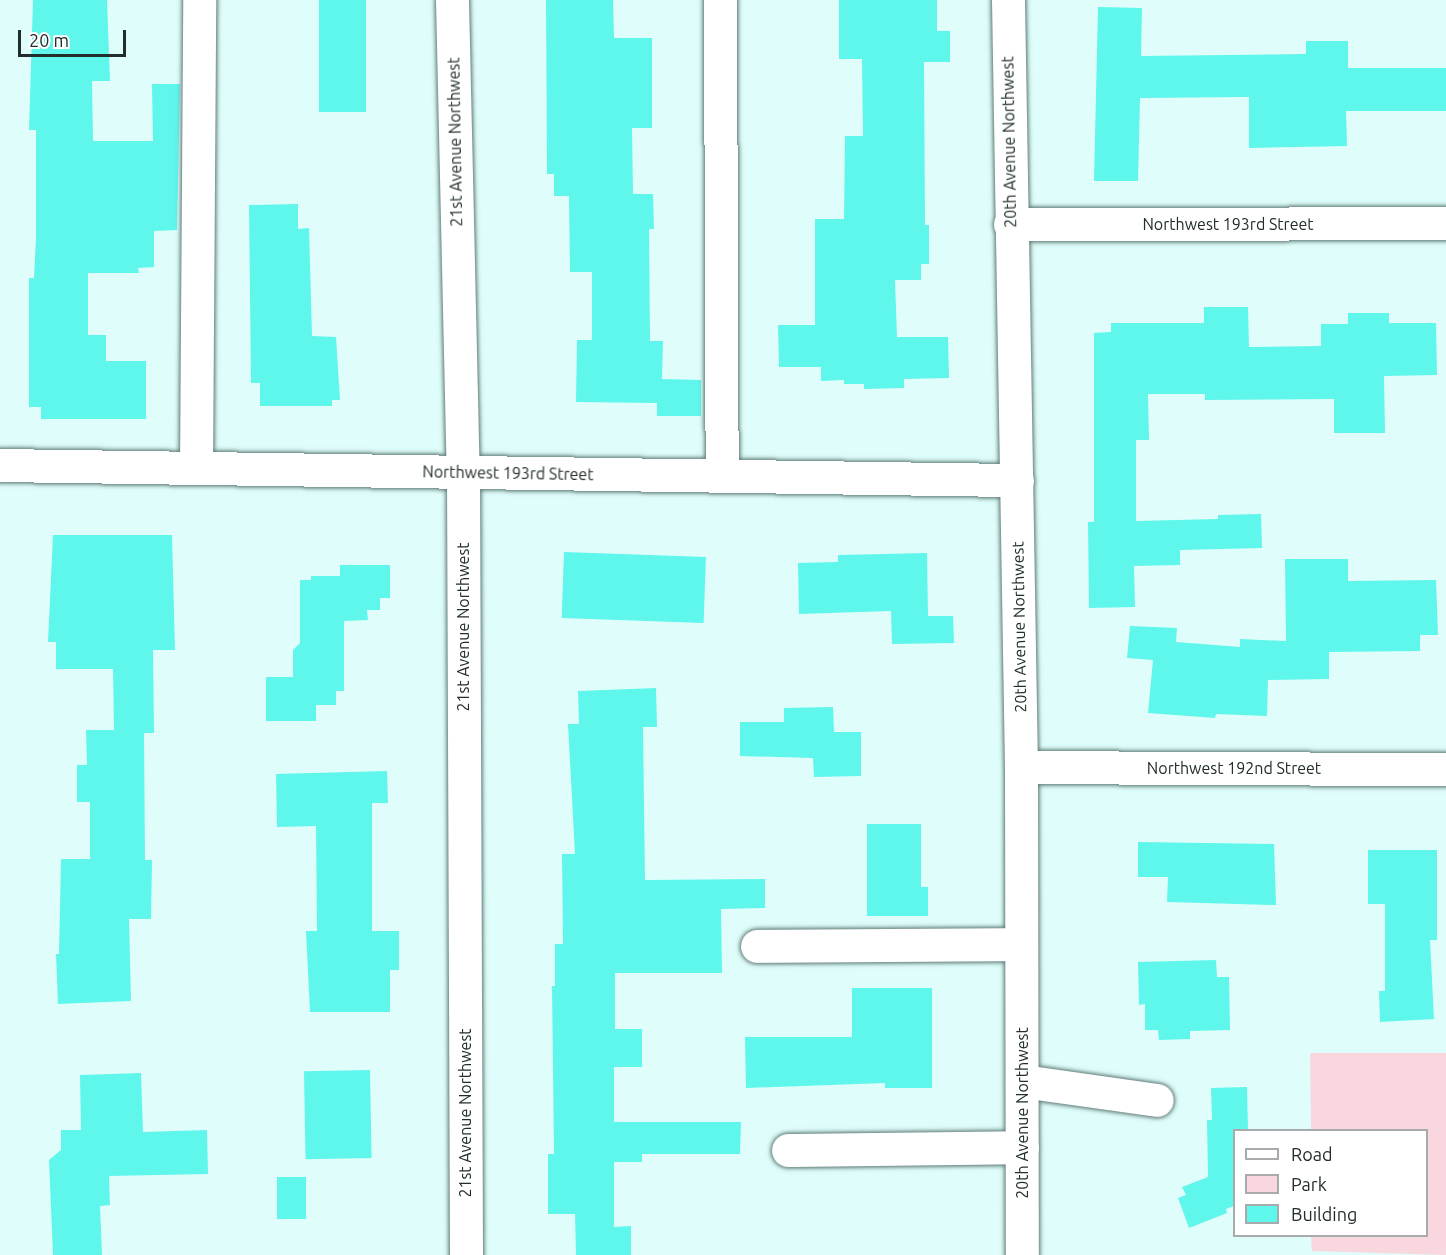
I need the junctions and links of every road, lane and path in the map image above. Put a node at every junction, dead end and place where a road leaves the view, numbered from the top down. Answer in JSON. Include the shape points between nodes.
{"nodes":[{"id":1,"x":199,"y":0,"type":"edge"},
{"id":2,"x":452,"y":0,"type":"edge"},
{"id":3,"x":720,"y":0,"type":"edge"},
{"id":4,"x":1008,"y":0,"type":"edge"},
{"id":5,"x":1446,"y":223,"type":"edge"},
{"id":6,"x":1010,"y":224,"type":"junction"},
{"id":7,"x":0,"y":465,"type":"edge"},
{"id":8,"x":196,"y":468,"type":"junction"},
{"id":9,"x":463,"y":473,"type":"junction"},
{"id":10,"x":722,"y":476,"type":"junction"},
{"id":11,"x":1017,"y":480,"type":"junction"},
{"id":12,"x":1021,"y":767,"type":"junction"},
{"id":13,"x":1446,"y":769,"type":"edge"},
{"id":14,"x":1021,"y":944,"type":"junction"},
{"id":15,"x":757,"y":946,"type":"dead end"},
{"id":16,"x":1022,"y":1081,"type":"junction"},
{"id":17,"x":1157,"y":1100,"type":"dead end"},
{"id":18,"x":1022,"y":1147,"type":"junction"},
{"id":19,"x":788,"y":1150,"type":"dead end"},
{"id":20,"x":466,"y":1255,"type":"edge"},
{"id":21,"x":1022,"y":1255,"type":"edge"}],
"edges":[{"from":1,"to":8,"type":"street"},
{"from":2,"to":9,"type":"street","name":"21st Avenue Northwest"},
{"from":3,"to":10,"type":"street"},
{"from":4,"to":6,"type":"street","name":"20th Avenue Northwest"},
{"from":5,"to":6,"type":"street","name":"Northwest 193rd Street"},
{"from":6,"to":11,"type":"street","name":"20th Avenue Northwest"},
{"from":7,"to":8,"type":"street","name":"Northwest 193rd Street"},
{"from":8,"to":9,"type":"street","name":"Northwest 193rd Street"},
{"from":9,"to":10,"type":"street","name":"Northwest 193rd Street"},
{"from":9,"to":20,"type":"street","name":"21st Avenue Northwest"},
{"from":10,"to":11,"type":"street","name":"Northwest 193rd Street"},
{"from":11,"to":12,"type":"street","name":"20th Avenue Northwest"},
{"from":12,"to":13,"type":"street","name":"Northwest 192nd Street"},
{"from":12,"to":14,"type":"street","name":"20th Avenue Northwest"},
{"from":14,"to":15,"type":"street"},
{"from":14,"to":16,"type":"street","name":"20th Avenue Northwest"},
{"from":16,"to":17,"type":"street"},
{"from":16,"to":18,"type":"street","name":"20th Avenue Northwest"},
{"from":18,"to":19,"type":"street"},
{"from":18,"to":21,"type":"street","name":"20th Avenue Northwest"}]}
